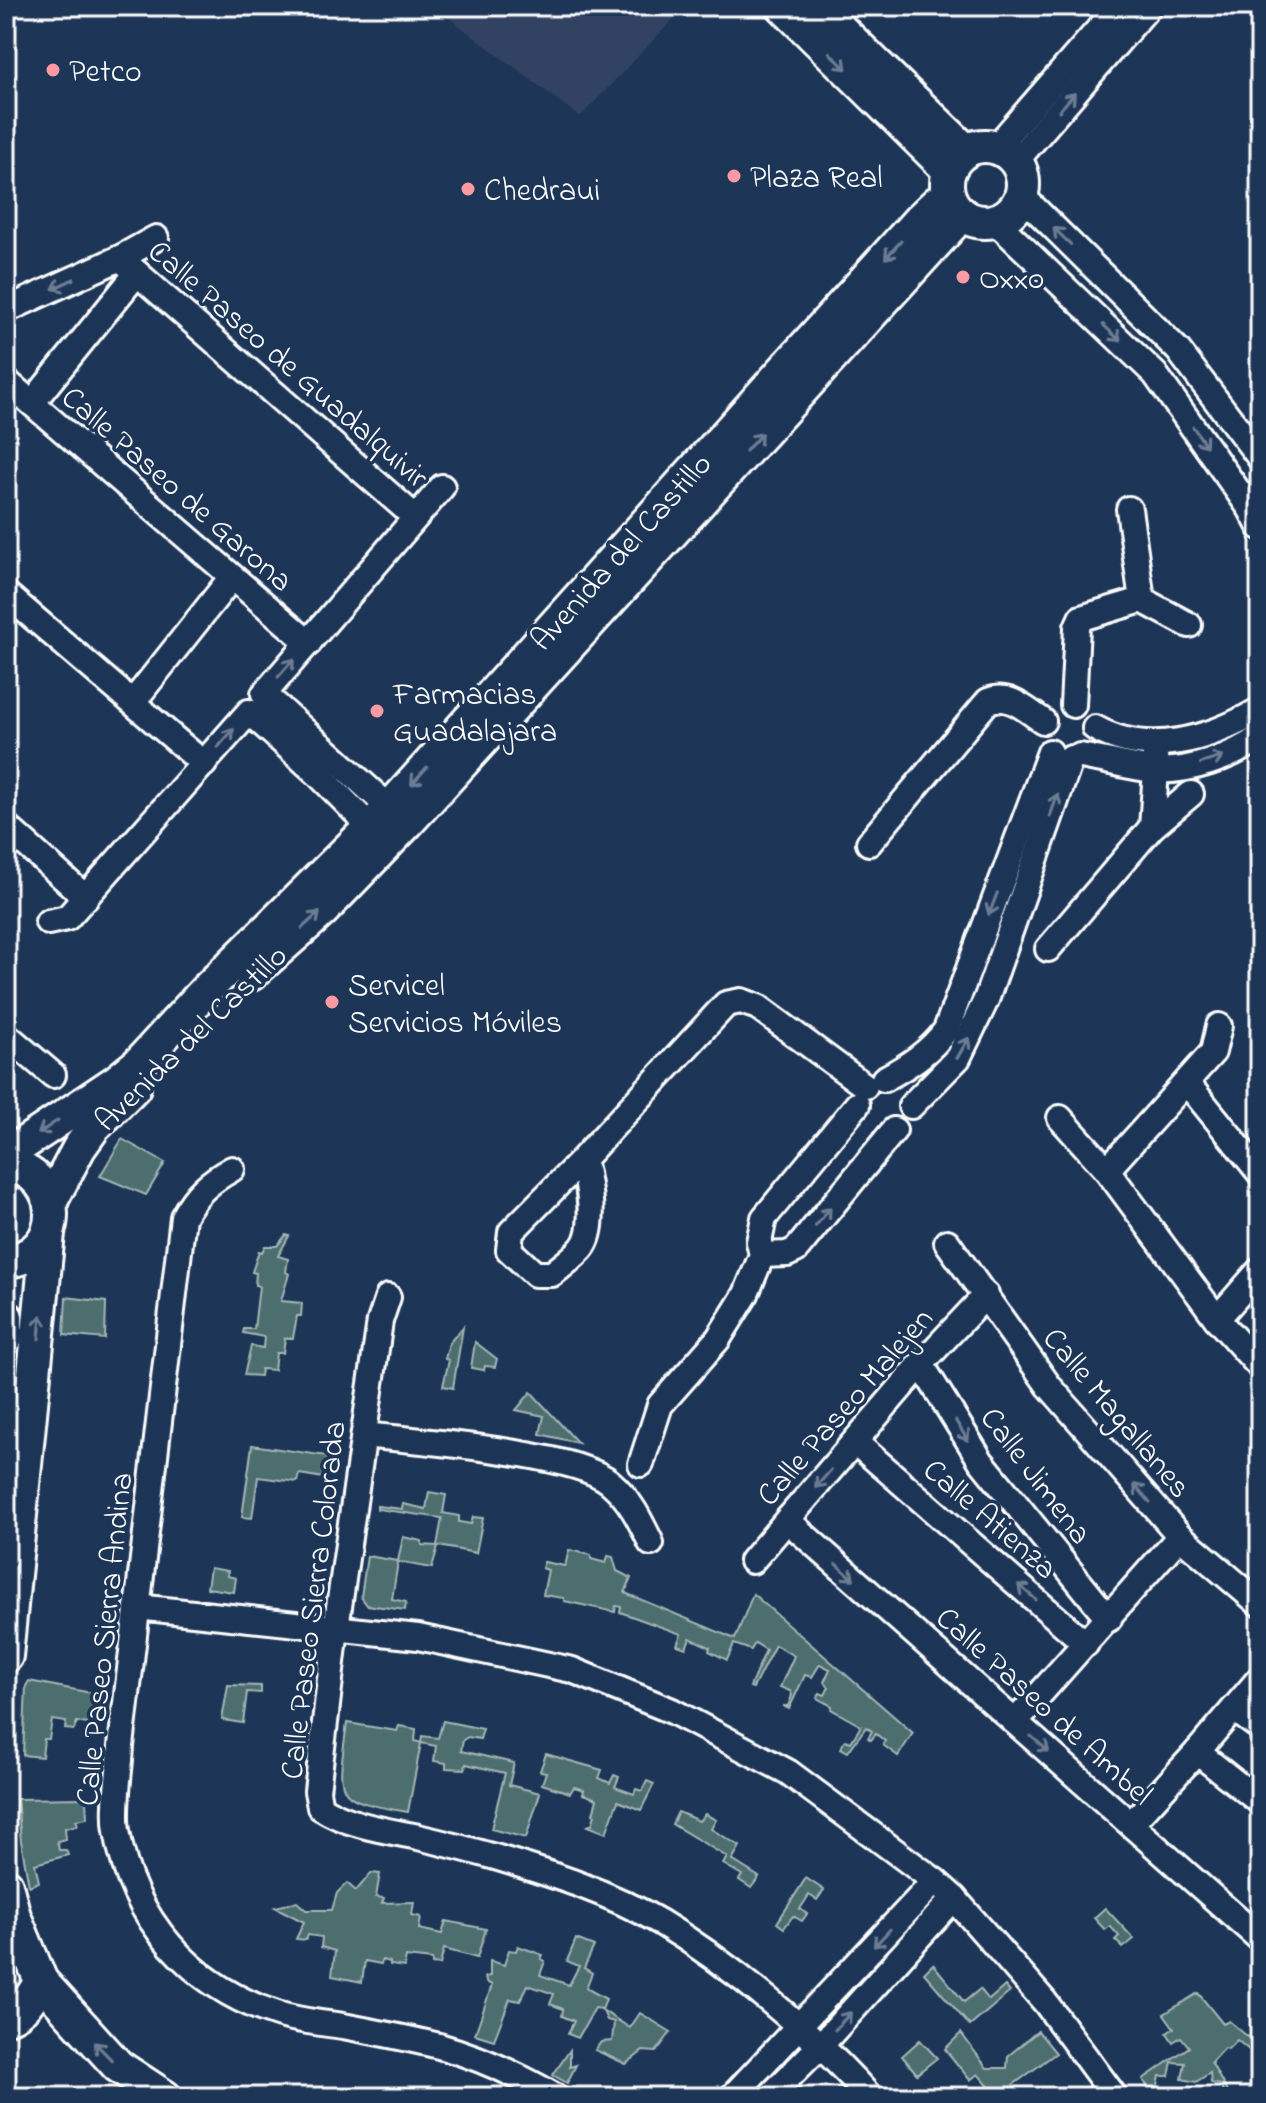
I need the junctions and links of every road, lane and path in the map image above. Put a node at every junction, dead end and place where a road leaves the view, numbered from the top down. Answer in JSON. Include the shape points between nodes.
{"nodes":[{"id":1,"x":783,"y":6,"type":"edge"},
{"id":2,"x":816,"y":6,"type":"edge"},
{"id":3,"x":1119,"y":6,"type":"edge"},
{"id":4,"x":1149,"y":6,"type":"edge"},
{"id":5,"x":973,"y":173,"type":"junction"},
{"id":6,"x":1022,"y":196,"type":"junction"},
{"id":7,"x":995,"y":221,"type":"junction"},
{"id":8,"x":156,"y":238,"type":"dead end"},
{"id":9,"x":128,"y":265,"type":"junction"},
{"id":10,"x":1103,"y":276,"type":"junction"},
{"id":11,"x":1079,"y":302,"type":"junction"},
{"id":12,"x":6,"y":310,"type":"edge"},
{"id":13,"x":1190,"y":366,"type":"junction"},
{"id":14,"x":6,"y":381,"type":"edge"},
{"id":15,"x":1165,"y":388,"type":"junction"},
{"id":16,"x":32,"y":403,"type":"junction"},
{"id":17,"x":1260,"y":458,"type":"edge"},
{"id":18,"x":442,"y":487,"type":"dead end"},
{"id":19,"x":1129,"y":509,"type":"dead end"},
{"id":20,"x":415,"y":517,"type":"junction"},
{"id":21,"x":1260,"y":527,"type":"edge"},
{"id":22,"x":232,"y":577,"type":"junction"},
{"id":23,"x":6,"y":594,"type":"edge"},
{"id":24,"x":1142,"y":600,"type":"junction"},
{"id":25,"x":1189,"y":625,"type":"dead end"},
{"id":26,"x":309,"y":643,"type":"junction"},
{"id":27,"x":133,"y":702,"type":"junction"},
{"id":28,"x":256,"y":703,"type":"junction"},
{"id":29,"x":1073,"y":705,"type":"junction"},
{"id":30,"x":1260,"y":710,"type":"edge"},
{"id":31,"x":1043,"y":721,"type":"junction"},
{"id":32,"x":1095,"y":728,"type":"junction"},
{"id":33,"x":1260,"y":737,"type":"edge"},
{"id":34,"x":1154,"y":745,"type":"junction"},
{"id":35,"x":1067,"y":755,"type":"junction"},
{"id":36,"x":204,"y":764,"type":"junction"},
{"id":37,"x":1156,"y":770,"type":"junction"},
{"id":38,"x":1191,"y":794,"type":"dead end"},
{"id":39,"x":389,"y":825,"type":"junction"},
{"id":40,"x":6,"y":826,"type":"edge"},
{"id":41,"x":1152,"y":827,"type":"junction"},
{"id":42,"x":869,"y":843,"type":"dead end"},
{"id":43,"x":86,"y":898,"type":"junction"},
{"id":44,"x":48,"y":922,"type":"dead end"},
{"id":45,"x":1048,"y":949,"type":"dead end"},
{"id":46,"x":210,"y":998,"type":"junction"},
{"id":47,"x":1219,"y":1026,"type":"dead end"},
{"id":48,"x":6,"y":1035,"type":"edge"},
{"id":49,"x":53,"y":1075,"type":"dead end"},
{"id":50,"x":1187,"y":1083,"type":"junction"},
{"id":51,"x":869,"y":1090,"type":"junction"},
{"id":52,"x":911,"y":1106,"type":"junction"},
{"id":53,"x":1060,"y":1118,"type":"dead end"},
{"id":54,"x":894,"y":1130,"type":"junction"},
{"id":55,"x":583,"y":1159,"type":"junction"},
{"id":56,"x":6,"y":1163,"type":"edge"},
{"id":57,"x":232,"y":1169,"type":"dead end"},
{"id":58,"x":1107,"y":1170,"type":"junction"},
{"id":59,"x":1260,"y":1173,"type":"edge"},
{"id":60,"x":51,"y":1201,"type":"junction"},
{"id":61,"x":48,"y":1233,"type":"junction"},
{"id":62,"x":947,"y":1242,"type":"dead end"},
{"id":63,"x":762,"y":1255,"type":"junction"},
{"id":64,"x":6,"y":1261,"type":"edge"},
{"id":65,"x":1260,"y":1270,"type":"edge"},
{"id":66,"x":986,"y":1295,"type":"junction"},
{"id":67,"x":388,"y":1297,"type":"dead end"},
{"id":68,"x":6,"y":1317,"type":"edge"},
{"id":69,"x":1217,"y":1319,"type":"junction"},
{"id":70,"x":6,"y":1338,"type":"edge"},
{"id":71,"x":921,"y":1364,"type":"junction"},
{"id":72,"x":1260,"y":1367,"type":"edge"},
{"id":73,"x":21,"y":1373,"type":"edge"},
{"id":74,"x":19,"y":1409,"type":"edge"},
{"id":75,"x":364,"y":1435,"type":"junction"},
{"id":76,"x":855,"y":1442,"type":"junction"},
{"id":77,"x":641,"y":1464,"type":"dead end"},
{"id":78,"x":787,"y":1520,"type":"junction"},
{"id":79,"x":1180,"y":1536,"type":"junction"},
{"id":80,"x":651,"y":1543,"type":"dead end"},
{"id":81,"x":752,"y":1561,"type":"dead end"},
{"id":82,"x":1260,"y":1604,"type":"edge"},
{"id":83,"x":137,"y":1607,"type":"junction"},
{"id":84,"x":1109,"y":1619,"type":"junction"},
{"id":85,"x":336,"y":1628,"type":"junction"},
{"id":86,"x":1086,"y":1644,"type":"junction"},
{"id":87,"x":6,"y":1656,"type":"edge"},
{"id":88,"x":1260,"y":1678,"type":"edge"},
{"id":89,"x":1234,"y":1709,"type":"junction"},
{"id":90,"x":1015,"y":1722,"type":"junction"},
{"id":91,"x":1260,"y":1728,"type":"edge"},
{"id":92,"x":1197,"y":1752,"type":"junction"},
{"id":93,"x":1260,"y":1802,"type":"edge"},
{"id":94,"x":1131,"y":1824,"type":"junction"},
{"id":95,"x":935,"y":1881,"type":"junction"},
{"id":96,"x":6,"y":1885,"type":"edge"},
{"id":97,"x":954,"y":1898,"type":"junction"},
{"id":98,"x":1260,"y":1939,"type":"edge"},
{"id":99,"x":41,"y":1981,"type":"junction"},
{"id":100,"x":6,"y":2018,"type":"edge"},
{"id":101,"x":800,"y":2028,"type":"junction"},
{"id":102,"x":820,"y":2046,"type":"junction"},
{"id":103,"x":165,"y":2097,"type":"edge"},
{"id":104,"x":556,"y":2097,"type":"edge"},
{"id":105,"x":732,"y":2097,"type":"edge"},
{"id":106,"x":769,"y":2097,"type":"edge"},
{"id":107,"x":870,"y":2097,"type":"edge"},
{"id":108,"x":1115,"y":2097,"type":"edge"}],
"edges":[{"from":1,"to":5,"type":"main road","one_way":true},
{"from":2,"to":5,"type":"main road"},
{"from":3,"to":5,"type":"street"},
{"from":5,"to":4,"type":"street","one_way":true},
{"from":5,"to":6,"type":"main road","via":[[1022,172]]},
{"from":5,"to":7,"type":"main road","via":[[983,222]]},
{"from":5,"to":39,"type":"main road","name":"Avenida del Castillo","via":[[919,220]]},
{"from":6,"to":7,"type":"main road","via":[[1012,211]]},
{"from":10,"to":6,"type":"street","one_way":true},
{"from":7,"to":11,"type":"street"},
{"from":8,"to":9,"type":"street"},
{"from":9,"to":12,"type":"street","one_way":true},
{"from":9,"to":16,"type":"street"},
{"from":9,"to":20,"type":"street","name":"Calle Paseo de Guadalquivir"},
{"from":10,"to":11,"type":"street"},
{"from":10,"to":13,"type":"street"},
{"from":11,"to":15,"type":"street","one_way":true},
{"from":13,"to":15,"type":"street"},
{"from":13,"to":17,"type":"street"},
{"from":14,"to":16,"type":"street","name":"Calle Paseo de Garona"},
{"from":15,"to":21,"type":"street","one_way":true},
{"from":16,"to":22,"type":"street","name":"Calle Paseo de Garona"},
{"from":18,"to":20,"type":"street"},
{"from":19,"to":24,"type":"street"},
{"from":20,"to":26,"type":"street"},
{"from":22,"to":26,"type":"street","name":"Calle Paseo de Garona"},
{"from":22,"to":27,"type":"street"},
{"from":23,"to":27,"type":"street"},
{"from":24,"to":25,"type":"street"},
{"from":24,"to":29,"type":"street","via":[[1081,618]]},
{"from":28,"to":26,"type":"street","one_way":true},
{"from":27,"to":36,"type":"street"},
{"from":36,"to":28,"type":"street","one_way":true},
{"from":28,"to":39,"type":"street"},
{"from":29,"to":31,"type":"street","via":[[1055,708]]},
{"from":29,"to":32,"type":"street","via":[[1088,713]]},
{"from":30,"to":34,"type":"street","via":[[1225,729]]},
{"from":31,"to":35,"type":"street","via":[[1042,738]]},
{"from":31,"to":42,"type":"street","via":[[1007,698],[988,701]]},
{"from":32,"to":34,"type":"street"},
{"from":32,"to":35,"type":"street","via":[[1092,744]]},
{"from":37,"to":33,"type":"street","one_way":true,"via":[[1220,758]]},
{"from":34,"to":37,"type":"street"},
{"from":35,"to":37,"type":"street"},
{"from":35,"to":51,"type":"street","one_way":true,"via":[[946,1030],[907,1067]]},
{"from":52,"to":35,"type":"street","one_way":true,"via":[[958,1058],[981,1012]]},
{"from":36,"to":43,"type":"street"},
{"from":37,"to":41,"type":"street"},
{"from":38,"to":41,"type":"street"},
{"from":39,"to":46,"type":"main road","name":"Avenida del Castillo"},
{"from":40,"to":43,"type":"street"},
{"from":41,"to":45,"type":"street"},
{"from":43,"to":44,"type":"street","via":[[67,918]]},
{"from":46,"to":56,"type":"main road","name":"Avenida del Castillo","one_way":true,"via":[[117,1081],[20,1146]]},
{"from":46,"to":60,"type":"main road","name":"Avenida del Castillo","via":[[94,1127]]},
{"from":47,"to":50,"type":"street","via":[[1213,1052]]},
{"from":48,"to":49,"type":"street"},
{"from":50,"to":58,"type":"street"},
{"from":50,"to":59,"type":"street"},
{"from":51,"to":52,"type":"street","via":[[895,1081]]},
{"from":51,"to":54,"type":"street","via":[[865,1124],[883,1133]]},
{"from":51,"to":55,"type":"street","via":[[758,1007],[741,1001],[726,1004]]},
{"from":51,"to":63,"type":"street","via":[[764,1218]]},
{"from":52,"to":54,"type":"street","via":[[903,1125]]},
{"from":53,"to":58,"type":"street"},
{"from":63,"to":54,"type":"street","one_way":true,"via":[[796,1250]]},
{"from":55,"to":55,"type":"street","via":[[511,1232],[509,1250],[535,1274],[552,1274],[586,1241],[591,1206]]},
{"from":56,"to":60,"type":"main road","via":[[33,1174]]},
{"from":57,"to":83,"type":"street","name":"Calle Paseo Sierra Andina","via":[[206,1184],[183,1217]]},
{"from":58,"to":69,"type":"street"},
{"from":60,"to":61,"type":"main road"},
{"from":61,"to":64,"type":"main road","via":[[29,1254]]},
{"from":73,"to":61,"type":"main road","one_way":true},
{"from":62,"to":66,"type":"street","name":"Calle Magallanes"},
{"from":63,"to":77,"type":"street","via":[[718,1339],[660,1405]]},
{"from":65,"to":69,"type":"street"},
{"from":66,"to":71,"type":"street","name":"Calle Paseo Malejen"},
{"from":79,"to":66,"type":"street","name":"Calle Magallanes","one_way":true,"via":[[1049,1386]]},
{"from":67,"to":75,"type":"street","name":"Calle Paseo Sierra Colorada"},
{"from":68,"to":70,"type":"main road"},
{"from":69,"to":72,"type":"street"},
{"from":71,"to":76,"type":"street","name":"Calle Paseo Malejen"},
{"from":71,"to":84,"type":"street","name":"Calle Jimena","one_way":true,"via":[[981,1461]]},
{"from":73,"to":74,"type":"main road"},
{"from":74,"to":87,"type":"main road"},
{"from":75,"to":80,"type":"street","via":[[580,1467],[608,1480],[633,1506]]},
{"from":75,"to":85,"type":"street","name":"Calle Paseo Sierra Colorada"},
{"from":76,"to":78,"type":"street","name":"Calle Paseo Malejen","one_way":true},
{"from":86,"to":76,"type":"street","name":"Calle Atienza","one_way":true},
{"from":78,"to":81,"type":"street","name":"Calle Paseo Malejen"},
{"from":78,"to":90,"type":"street","name":"Calle Paseo de Ambel","one_way":true},
{"from":79,"to":82,"type":"street","name":"Calle Magallanes"},
{"from":79,"to":84,"type":"street"},
{"from":83,"to":85,"type":"street"},
{"from":83,"to":104,"type":"street","name":"Calle Paseo Sierra Andina","via":[[116,1828],[143,1907],[164,1939],[189,1967],[227,1992],[277,2014],[441,2047],[499,2067]]},
{"from":84,"to":86,"type":"street"},
{"from":85,"to":95,"type":"street","via":[[498,1652],[623,1689],[788,1772]]},
{"from":85,"to":101,"type":"street","name":"Calle Paseo Sierra Colorada","via":[[317,1791],[320,1807],[357,1824],[457,1846],[604,1894],[659,1921]]},
{"from":86,"to":90,"type":"street"},
{"from":88,"to":89,"type":"street"},
{"from":89,"to":91,"type":"street"},
{"from":89,"to":92,"type":"street"},
{"from":90,"to":94,"type":"street","name":"Calle Paseo de Ambel","one_way":true},
{"from":92,"to":93,"type":"street"},
{"from":92,"to":94,"type":"street"},
{"from":94,"to":98,"type":"street","name":"Calle Paseo de Ambel"},
{"from":95,"to":97,"type":"street"},
{"from":95,"to":101,"type":"street","one_way":true},
{"from":96,"to":99,"type":"main road"},
{"from":102,"to":97,"type":"street","one_way":true},
{"from":97,"to":108,"type":"street","via":[[1045,2002]]},
{"from":99,"to":100,"type":"main road","via":[[28,2004]]},
{"from":103,"to":99,"type":"main road","one_way":true,"via":[[118,2066]]},
{"from":101,"to":102,"type":"street","name":"Calle Paseo Sierra Colorada"},
{"from":101,"to":105,"type":"street"},
{"from":102,"to":106,"type":"street"},
{"from":102,"to":107,"type":"street","name":"Calle Paseo Sierra Colorada"}]}
